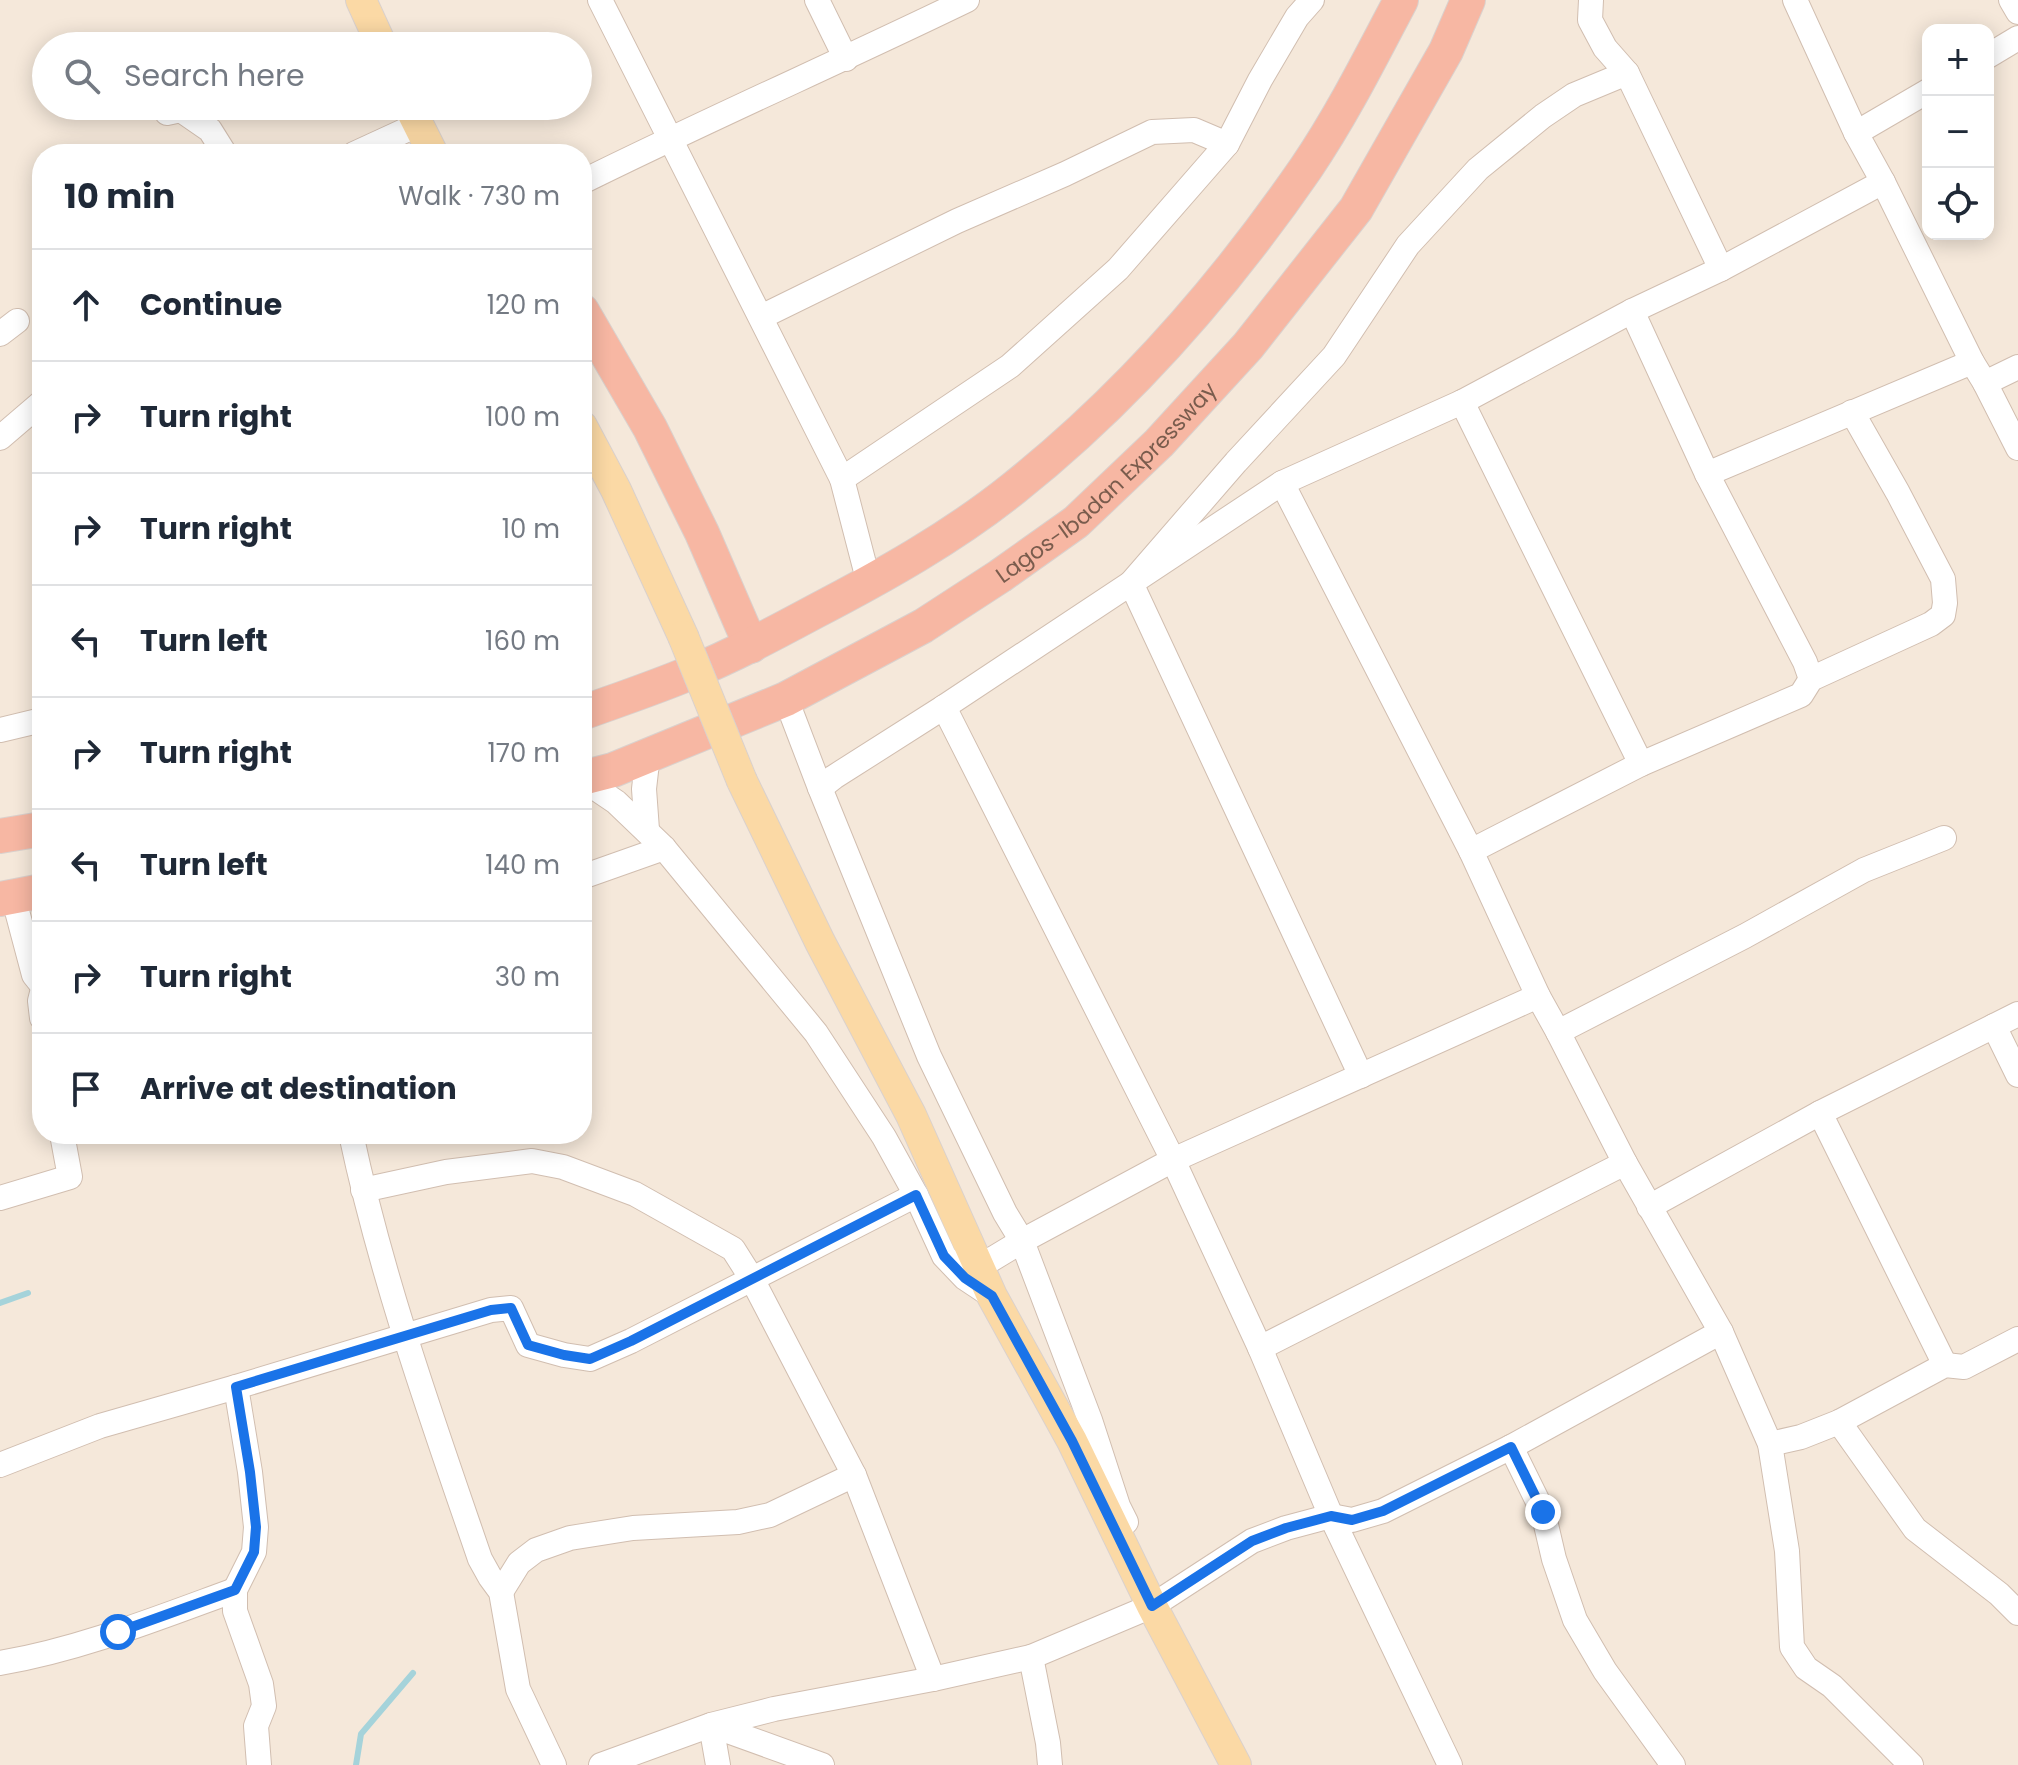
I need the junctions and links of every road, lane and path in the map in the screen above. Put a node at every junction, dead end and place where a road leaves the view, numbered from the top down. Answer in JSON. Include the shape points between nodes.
{"nodes":[{"id":1,"x":361,"y":0,"type":"edge"},
{"id":2,"x":600,"y":0,"type":"edge"},
{"id":3,"x":817,"y":0,"type":"edge"},
{"id":4,"x":967,"y":0,"type":"edge"},
{"id":5,"x":1312,"y":0,"type":"edge"},
{"id":6,"x":1401,"y":0,"type":"edge"},
{"id":7,"x":1468,"y":0,"type":"edge"},
{"id":8,"x":1591,"y":0,"type":"edge"},
{"id":9,"x":1795,"y":0,"type":"edge"},
{"id":10,"x":2011,"y":0,"type":"edge"},
{"id":11,"x":2018,"y":12,"type":"edge"},
{"id":12,"x":376,"y":32,"type":"edge"},
{"id":13,"x":2018,"y":38,"type":"edge"},
{"id":14,"x":1994,"y":52,"type":"edge"},
{"id":15,"x":846,"y":59,"type":"junction"},
{"id":16,"x":1627,"y":73,"type":"junction"},
{"id":17,"x":1922,"y":94,"type":"edge"},
{"id":18,"x":196,"y":120,"type":"edge"},
{"id":19,"x":405,"y":120,"type":"edge"},
{"id":20,"x":416,"y":120,"type":"edge"},
{"id":21,"x":1856,"y":133,"type":"junction"},
{"id":22,"x":670,"y":138,"type":"junction"},
{"id":23,"x":219,"y":144,"type":"edge"},
{"id":24,"x":369,"y":144,"type":"edge"},
{"id":25,"x":428,"y":144,"type":"edge"},
{"id":26,"x":1227,"y":144,"type":"junction"},
{"id":27,"x":592,"y":177,"type":"edge"},
{"id":28,"x":1883,"y":182,"type":"junction"},
{"id":29,"x":1721,"y":269,"type":"junction"},
{"id":30,"x":1632,"y":311,"type":"junction"},
{"id":31,"x":761,"y":317,"type":"junction"},
{"id":32,"x":592,"y":328,"type":"edge"},
{"id":33,"x":2018,"y":367,"type":"edge"},
{"id":34,"x":1978,"y":372,"type":"junction"},
{"id":35,"x":1462,"y":402,"type":"junction"},
{"id":36,"x":32,"y":411,"type":"edge"},
{"id":37,"x":1852,"y":412,"type":"junction"},
{"id":38,"x":0,"y":438,"type":"edge"},
{"id":39,"x":592,"y":445,"type":"edge"},
{"id":40,"x":2018,"y":448,"type":"edge"},
{"id":41,"x":1707,"y":474,"type":"junction"},
{"id":42,"x":842,"y":479,"type":"junction"},
{"id":43,"x":1282,"y":483,"type":"junction"},
{"id":44,"x":869,"y":583,"type":"junction"},
{"id":45,"x":1131,"y":583,"type":"junction"},
{"id":46,"x":751,"y":646,"type":"junction"},
{"id":47,"x":1811,"y":679,"type":"junction"},
{"id":48,"x":786,"y":699,"type":"junction"},
{"id":49,"x":944,"y":707,"type":"junction"},
{"id":50,"x":592,"y":709,"type":"edge"},
{"id":51,"x":32,"y":722,"type":"edge"},
{"id":52,"x":0,"y":730,"type":"edge"},
{"id":53,"x":648,"y":754,"type":"junction"},
{"id":54,"x":1641,"y":764,"type":"junction"},
{"id":55,"x":592,"y":775,"type":"edge"},
{"id":56,"x":592,"y":785,"type":"edge"},
{"id":57,"x":820,"y":788,"type":"junction"},
{"id":58,"x":32,"y":831,"type":"edge"},
{"id":59,"x":0,"y":836,"type":"edge"},
{"id":60,"x":1944,"y":838,"type":"dead end"},
{"id":61,"x":655,"y":839,"type":"junction"},
{"id":62,"x":1471,"y":851,"type":"junction"},
{"id":63,"x":592,"y":872,"type":"edge"},
{"id":64,"x":18,"y":895,"type":"edge"},
{"id":65,"x":32,"y":965,"type":"edge"},
{"id":66,"x":1538,"y":996,"type":"junction"},
{"id":67,"x":2018,"y":1014,"type":"edge"},
{"id":68,"x":1994,"y":1026,"type":"junction"},
{"id":69,"x":1558,"y":1032,"type":"junction"},
{"id":70,"x":2018,"y":1075,"type":"edge"},
{"id":71,"x":1361,"y":1076,"type":"junction"},
{"id":72,"x":1820,"y":1113,"type":"junction"},
{"id":73,"x":64,"y":1144,"type":"edge"},
{"id":74,"x":353,"y":1144,"type":"edge"},
{"id":75,"x":1173,"y":1160,"type":"junction"},
{"id":76,"x":1625,"y":1163,"type":"junction"},
{"id":77,"x":363,"y":1190,"type":"junction"},
{"id":78,"x":916,"y":1195,"type":"junction"},
{"id":79,"x":0,"y":1198,"type":"edge"},
{"id":80,"x":1649,"y":1207,"type":"junction"},
{"id":81,"x":1022,"y":1241,"type":"junction"},
{"id":82,"x":979,"y":1267,"type":"junction"},
{"id":83,"x":752,"y":1279,"type":"junction"},
{"id":84,"x":992,"y":1296,"type":"junction"},
{"id":85,"x":1721,"y":1332,"type":"junction"},
{"id":86,"x":404,"y":1336,"type":"junction"},
{"id":87,"x":2018,"y":1339,"type":"edge"},
{"id":88,"x":1260,"y":1348,"type":"junction"},
{"id":89,"x":1945,"y":1365,"type":"junction"},
{"id":90,"x":236,"y":1387,"type":"junction"},
{"id":91,"x":1839,"y":1422,"type":"junction"},
{"id":92,"x":1770,"y":1444,"type":"junction"},
{"id":93,"x":1511,"y":1447,"type":"junction"},
{"id":94,"x":0,"y":1465,"type":"edge"},
{"id":95,"x":854,"y":1475,"type":"junction"},
{"id":96,"x":1331,"y":1516,"type":"junction"},
{"id":97,"x":235,"y":1590,"type":"junction"},
{"id":98,"x":501,"y":1592,"type":"junction"},
{"id":99,"x":1158,"y":1603,"type":"junction"},
{"id":100,"x":2018,"y":1613,"type":"edge"},
{"id":101,"x":1031,"y":1657,"type":"junction"},
{"id":102,"x":0,"y":1663,"type":"edge"},
{"id":103,"x":933,"y":1679,"type":"junction"},
{"id":104,"x":711,"y":1725,"type":"junction"},
{"id":105,"x":259,"y":1765,"type":"edge"},
{"id":106,"x":554,"y":1765,"type":"edge"},
{"id":107,"x":601,"y":1765,"type":"edge"},
{"id":108,"x":718,"y":1765,"type":"edge"},
{"id":109,"x":822,"y":1765,"type":"edge"},
{"id":110,"x":1050,"y":1765,"type":"edge"},
{"id":111,"x":1236,"y":1765,"type":"edge"},
{"id":112,"x":1450,"y":1765,"type":"edge"},
{"id":113,"x":1673,"y":1765,"type":"edge"},
{"id":114,"x":1911,"y":1765,"type":"edge"}],
"edges":[{"from":1,"to":12,"type":"main road"},
{"from":2,"to":22,"type":"street"},
{"from":3,"to":15,"type":"street"},
{"from":4,"to":15,"type":"street"},
{"from":5,"to":26,"type":"street","via":[[1297,17]]},
{"from":6,"to":44,"type":"highway","via":[[1306,167],[1206,300],[1104,411],[1013,489]]},
{"from":7,"to":48,"type":"highway","name":"Lagos-Ibadan Expressway","via":[[1446,51],[1356,209],[1248,346],[1159,443],[1076,522],[1000,576],[923,626]]},
{"from":8,"to":16,"type":"street","via":[[1590,20]]},
{"from":9,"to":21,"type":"street"},
{"from":10,"to":11,"type":"street"},
{"from":13,"to":14,"type":"street"},
{"from":15,"to":22,"type":"street"},
{"from":16,"to":29,"type":"street"},
{"from":16,"to":45,"type":"street","via":[[1574,95],[1478,169],[1408,245],[1334,356]]},
{"from":17,"to":21,"type":"street"},
{"from":18,"to":23,"type":"street"},
{"from":19,"to":24,"type":"street"},
{"from":20,"to":25,"type":"main road"},
{"from":21,"to":28,"type":"street"},
{"from":22,"to":27,"type":"street"},
{"from":22,"to":31,"type":"street"},
{"from":26,"to":31,"type":"street","via":[[1194,130],[1152,132]]},
{"from":26,"to":42,"type":"street","via":[[1118,269],[1010,366]]},
{"from":28,"to":29,"type":"street"},
{"from":28,"to":34,"type":"street"},
{"from":29,"to":30,"type":"street"},
{"from":30,"to":35,"type":"street"},
{"from":30,"to":41,"type":"street"},
{"from":31,"to":42,"type":"street"},
{"from":32,"to":46,"type":"highway","via":[[650,428]]},
{"from":33,"to":34,"type":"street"},
{"from":34,"to":37,"type":"street"},
{"from":34,"to":40,"type":"street"},
{"from":35,"to":43,"type":"street"},
{"from":35,"to":54,"type":"street"},
{"from":36,"to":38,"type":"street"},
{"from":37,"to":41,"type":"street"},
{"from":37,"to":47,"type":"street","via":[[1943,579],[1945,603],[1943,615],[1931,624]]},
{"from":39,"to":82,"type":"main road","bridge":true,"via":[[683,636],[742,781],[911,1115]]},
{"from":41,"to":47,"type":"street"},
{"from":42,"to":44,"type":"street"},
{"from":43,"to":45,"type":"street"},
{"from":43,"to":62,"type":"street"},
{"from":44,"to":46,"type":"highway"},
{"from":45,"to":49,"type":"street"},
{"from":45,"to":71,"type":"street"},
{"from":46,"to":50,"type":"highway"},
{"from":47,"to":54,"type":"street","via":[[1801,695]]},
{"from":48,"to":53,"type":"highway","name":"Lagos-Ibadan Expressway"},
{"from":48,"to":57,"type":"street"},
{"from":49,"to":57,"type":"street"},
{"from":49,"to":75,"type":"street"},
{"from":51,"to":52,"type":"street"},
{"from":53,"to":55,"type":"highway","name":"Lagos-Ibadan Expressway"},
{"from":53,"to":61,"type":"street","via":[[644,789]]},
{"from":54,"to":62,"type":"street"},
{"from":56,"to":61,"type":"street"},
{"from":57,"to":81,"type":"street","via":[[929,1056]]},
{"from":58,"to":59,"type":"highway"},
{"from":60,"to":69,"type":"street","via":[[1864,870]]},
{"from":61,"to":63,"type":"street"},
{"from":61,"to":78,"type":"street","via":[[816,1033]]},
{"from":62,"to":66,"type":"street"},
{"from":64,"to":65,"type":"street"},
{"from":66,"to":69,"type":"street"},
{"from":66,"to":71,"type":"street"},
{"from":67,"to":68,"type":"street"},
{"from":68,"to":70,"type":"street"},
{"from":68,"to":72,"type":"street"},
{"from":69,"to":76,"type":"street"},
{"from":71,"to":75,"type":"street"},
{"from":72,"to":80,"type":"street"},
{"from":72,"to":89,"type":"street"},
{"from":73,"to":79,"type":"street","via":[[70,1177]]},
{"from":74,"to":77,"type":"street"},
{"from":75,"to":81,"type":"street"},
{"from":75,"to":88,"type":"street"},
{"from":76,"to":80,"type":"street"},
{"from":76,"to":88,"type":"street"},
{"from":77,"to":83,"type":"street","via":[[532,1161],[563,1167],[635,1194],[733,1249]]},
{"from":77,"to":86,"type":"street"},
{"from":78,"to":83,"type":"street"},
{"from":78,"to":84,"type":"street","via":[[944,1256]]},
{"from":80,"to":85,"type":"street"},
{"from":81,"to":82,"type":"street"},
{"from":81,"to":99,"type":"street"},
{"from":82,"to":84,"type":"main road"},
{"from":83,"to":86,"type":"street","via":[[590,1359],[528,1345],[511,1308]]},
{"from":83,"to":95,"type":"street"},
{"from":84,"to":99,"type":"main road"},
{"from":85,"to":92,"type":"street"},
{"from":85,"to":93,"type":"street"},
{"from":86,"to":90,"type":"street"},
{"from":86,"to":98,"type":"street","via":[[480,1559]]},
{"from":87,"to":89,"type":"street","via":[[1964,1367]]},
{"from":88,"to":96,"type":"street"},
{"from":89,"to":91,"type":"street"},
{"from":90,"to":94,"type":"street","via":[[100,1426]]},
{"from":90,"to":97,"type":"street","via":[[256,1527],[254,1552]]},
{"from":91,"to":92,"type":"street"},
{"from":91,"to":100,"type":"street","via":[[1915,1529]]},
{"from":92,"to":114,"type":"street","via":[[1787,1551],[1792,1647],[1806,1668],[1832,1686]]},
{"from":93,"to":96,"type":"street","via":[[1383,1511],[1352,1520]]},
{"from":93,"to":113,"type":"street","via":[[1543,1512],[1575,1620]]},
{"from":95,"to":98,"type":"street","via":[[770,1515],[570,1538],[528,1556]]},
{"from":95,"to":103,"type":"street"},
{"from":96,"to":99,"type":"street","via":[[1252,1541]]},
{"from":96,"to":112,"type":"street"},
{"from":97,"to":102,"type":"street","via":[[118,1632]]},
{"from":97,"to":105,"type":"street","via":[[235,1611],[261,1684]]},
{"from":98,"to":106,"type":"street","via":[[518,1689]]},
{"from":99,"to":101,"type":"street"},
{"from":99,"to":111,"type":"main road"},
{"from":101,"to":103,"type":"street"},
{"from":101,"to":110,"type":"street"},
{"from":103,"to":104,"type":"street"},
{"from":104,"to":107,"type":"street"},
{"from":104,"to":108,"type":"street"},
{"from":104,"to":109,"type":"street"}]}
